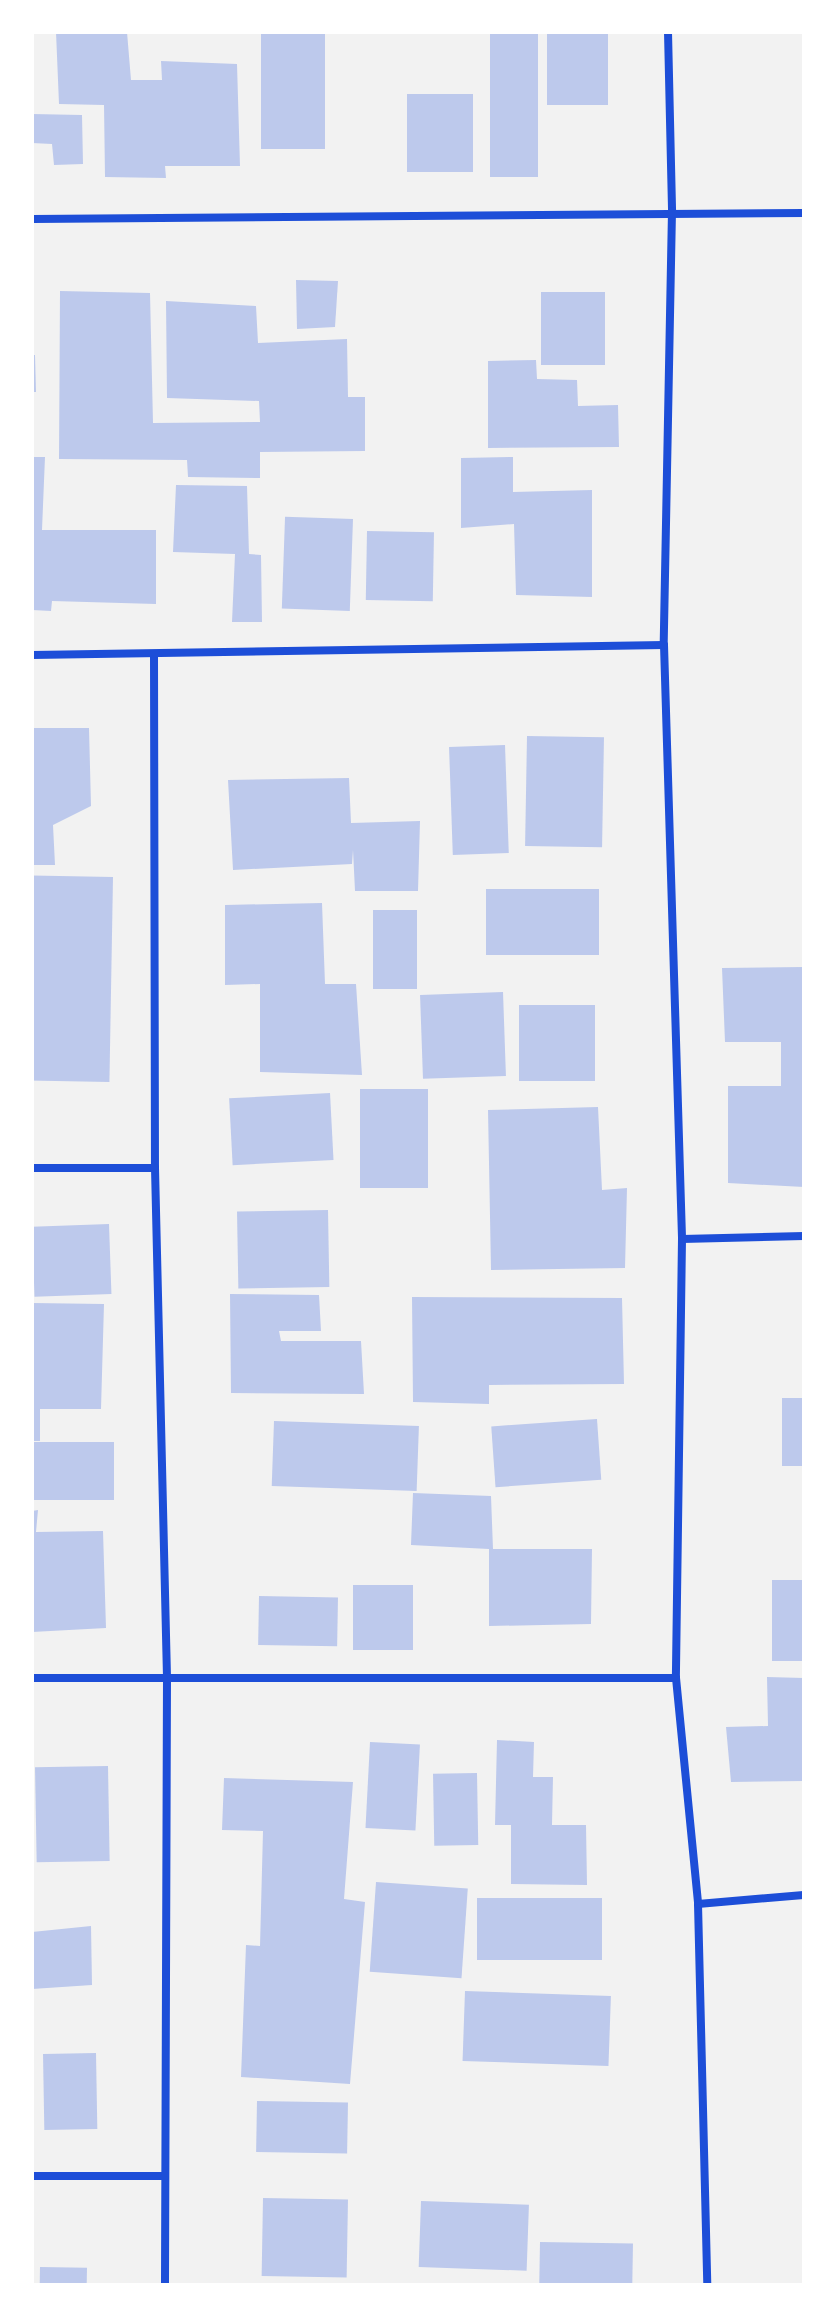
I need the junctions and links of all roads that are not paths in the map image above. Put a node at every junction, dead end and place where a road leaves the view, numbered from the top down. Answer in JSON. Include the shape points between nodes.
{"nodes":[{"id":1,"x":668,"y":32,"type":"edge"},
{"id":2,"x":672,"y":211,"type":"junction"},
{"id":3,"x":804,"y":213,"type":"edge"},
{"id":4,"x":32,"y":219,"type":"edge"},
{"id":5,"x":664,"y":645,"type":"junction"},
{"id":6,"x":154,"y":654,"type":"junction"},
{"id":7,"x":32,"y":655,"type":"edge"},
{"id":8,"x":32,"y":1168,"type":"edge"},
{"id":9,"x":155,"y":1168,"type":"junction"},
{"id":10,"x":804,"y":1236,"type":"edge"},
{"id":11,"x":682,"y":1239,"type":"junction"},
{"id":12,"x":32,"y":1678,"type":"edge"},
{"id":13,"x":167,"y":1678,"type":"junction"},
{"id":14,"x":676,"y":1678,"type":"junction"},
{"id":15,"x":804,"y":1895,"type":"edge"},
{"id":16,"x":698,"y":1904,"type":"junction"},
{"id":17,"x":32,"y":2176,"type":"edge"},
{"id":18,"x":165,"y":2176,"type":"junction"},
{"id":19,"x":165,"y":2285,"type":"edge"},
{"id":20,"x":707,"y":2285,"type":"edge"}],
"edges":[{"from":1,"to":2,"type":"street"},
{"from":2,"to":3,"type":"street"},
{"from":2,"to":4,"type":"street"},
{"from":2,"to":5,"type":"street"},
{"from":5,"to":6,"type":"street"},
{"from":5,"to":11,"type":"street"},
{"from":6,"to":7,"type":"street"},
{"from":6,"to":9,"type":"street"},
{"from":8,"to":9,"type":"street"},
{"from":9,"to":13,"type":"street"},
{"from":10,"to":11,"type":"street"},
{"from":11,"to":14,"type":"street"},
{"from":12,"to":13,"type":"street"},
{"from":13,"to":14,"type":"street"},
{"from":13,"to":18,"type":"street"},
{"from":14,"to":16,"type":"street"},
{"from":15,"to":16,"type":"street"},
{"from":16,"to":20,"type":"street"},
{"from":17,"to":18,"type":"street"},
{"from":18,"to":19,"type":"street"}]}
